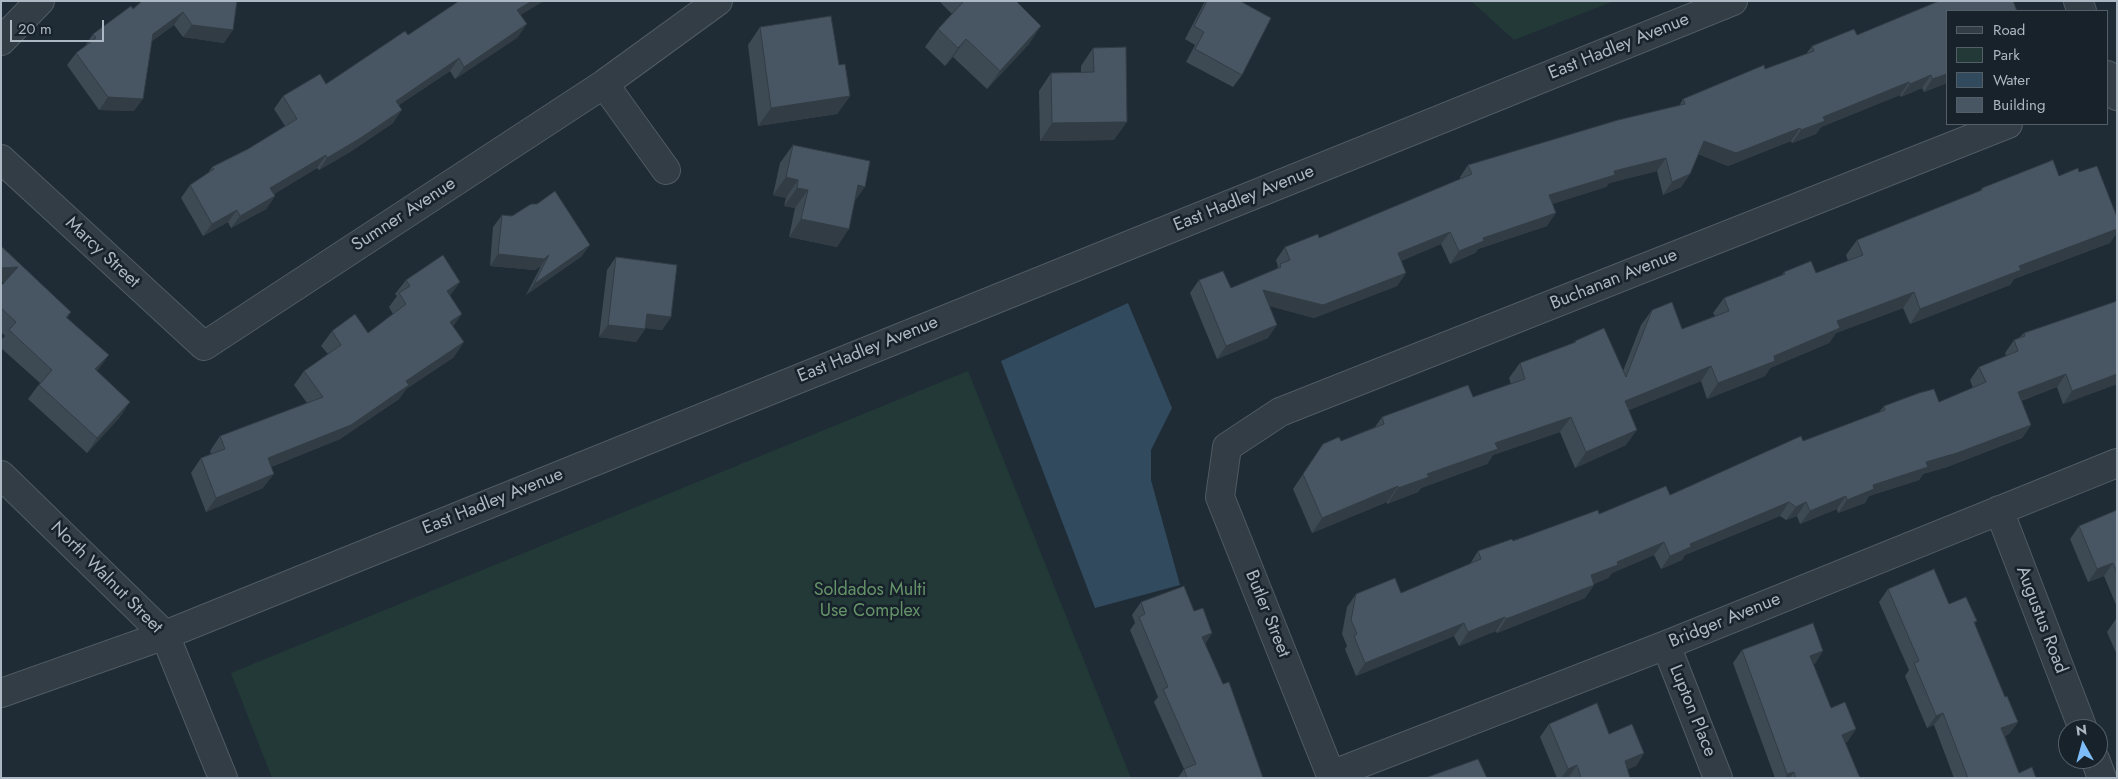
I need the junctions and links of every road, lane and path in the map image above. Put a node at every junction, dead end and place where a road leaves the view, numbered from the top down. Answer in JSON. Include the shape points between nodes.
{"nodes":[{"id":1,"x":40,"y":1,"type":"edge"},
{"id":2,"x":718,"y":1,"type":"edge"},
{"id":3,"x":1733,"y":1,"type":"edge"},
{"id":4,"x":1,"y":41,"type":"edge"},
{"id":5,"x":604,"y":84,"type":"junction"},
{"id":6,"x":2005,"y":125,"type":"edge"},
{"id":7,"x":1,"y":159,"type":"edge"},
{"id":8,"x":666,"y":170,"type":"dead end"},
{"id":9,"x":204,"y":346,"type":"joint"},
{"id":10,"x":1227,"y":447,"type":"joint"},
{"id":11,"x":2117,"y":463,"type":"edge"},
{"id":12,"x":1,"y":476,"type":"edge"},
{"id":13,"x":1998,"y":510,"type":"junction"},
{"id":14,"x":165,"y":635,"type":"junction"},
{"id":15,"x":1666,"y":645,"type":"junction"},
{"id":16,"x":1,"y":693,"type":"edge"},
{"id":17,"x":2079,"y":719,"type":"edge"},
{"id":18,"x":1332,"y":776,"type":"edge"},
{"id":19,"x":223,"y":778,"type":"edge"},
{"id":20,"x":1718,"y":778,"type":"edge"}],
"edges":[{"from":1,"to":4,"type":"street"},
{"from":2,"to":5,"type":"street","name":"Sumner Avenue"},
{"from":3,"to":14,"type":"street","name":"East Hadley Avenue"},
{"from":5,"to":8,"type":"street"},
{"from":5,"to":9,"type":"street","name":"Sumner Avenue"},
{"from":6,"to":10,"type":"street","name":"Buchanan Avenue","via":[[1280,412]]},
{"from":7,"to":9,"type":"street","name":"Marcy Street"},
{"from":10,"to":18,"type":"street","name":"Butler Street","via":[[1220,497]]},
{"from":11,"to":13,"type":"street","name":"Bridger Avenue"},
{"from":12,"to":14,"type":"street","name":"North Walnut Street"},
{"from":13,"to":15,"type":"street","name":"Bridger Avenue"},
{"from":13,"to":17,"type":"street","name":"Augustus Road"},
{"from":14,"to":16,"type":"street","name":"East Hadley Avenue"},
{"from":14,"to":19,"type":"street","name":"North Walnut Street"},
{"from":15,"to":18,"type":"street","name":"Bridger Avenue"},
{"from":15,"to":20,"type":"street","name":"Lupton Place"}]}
